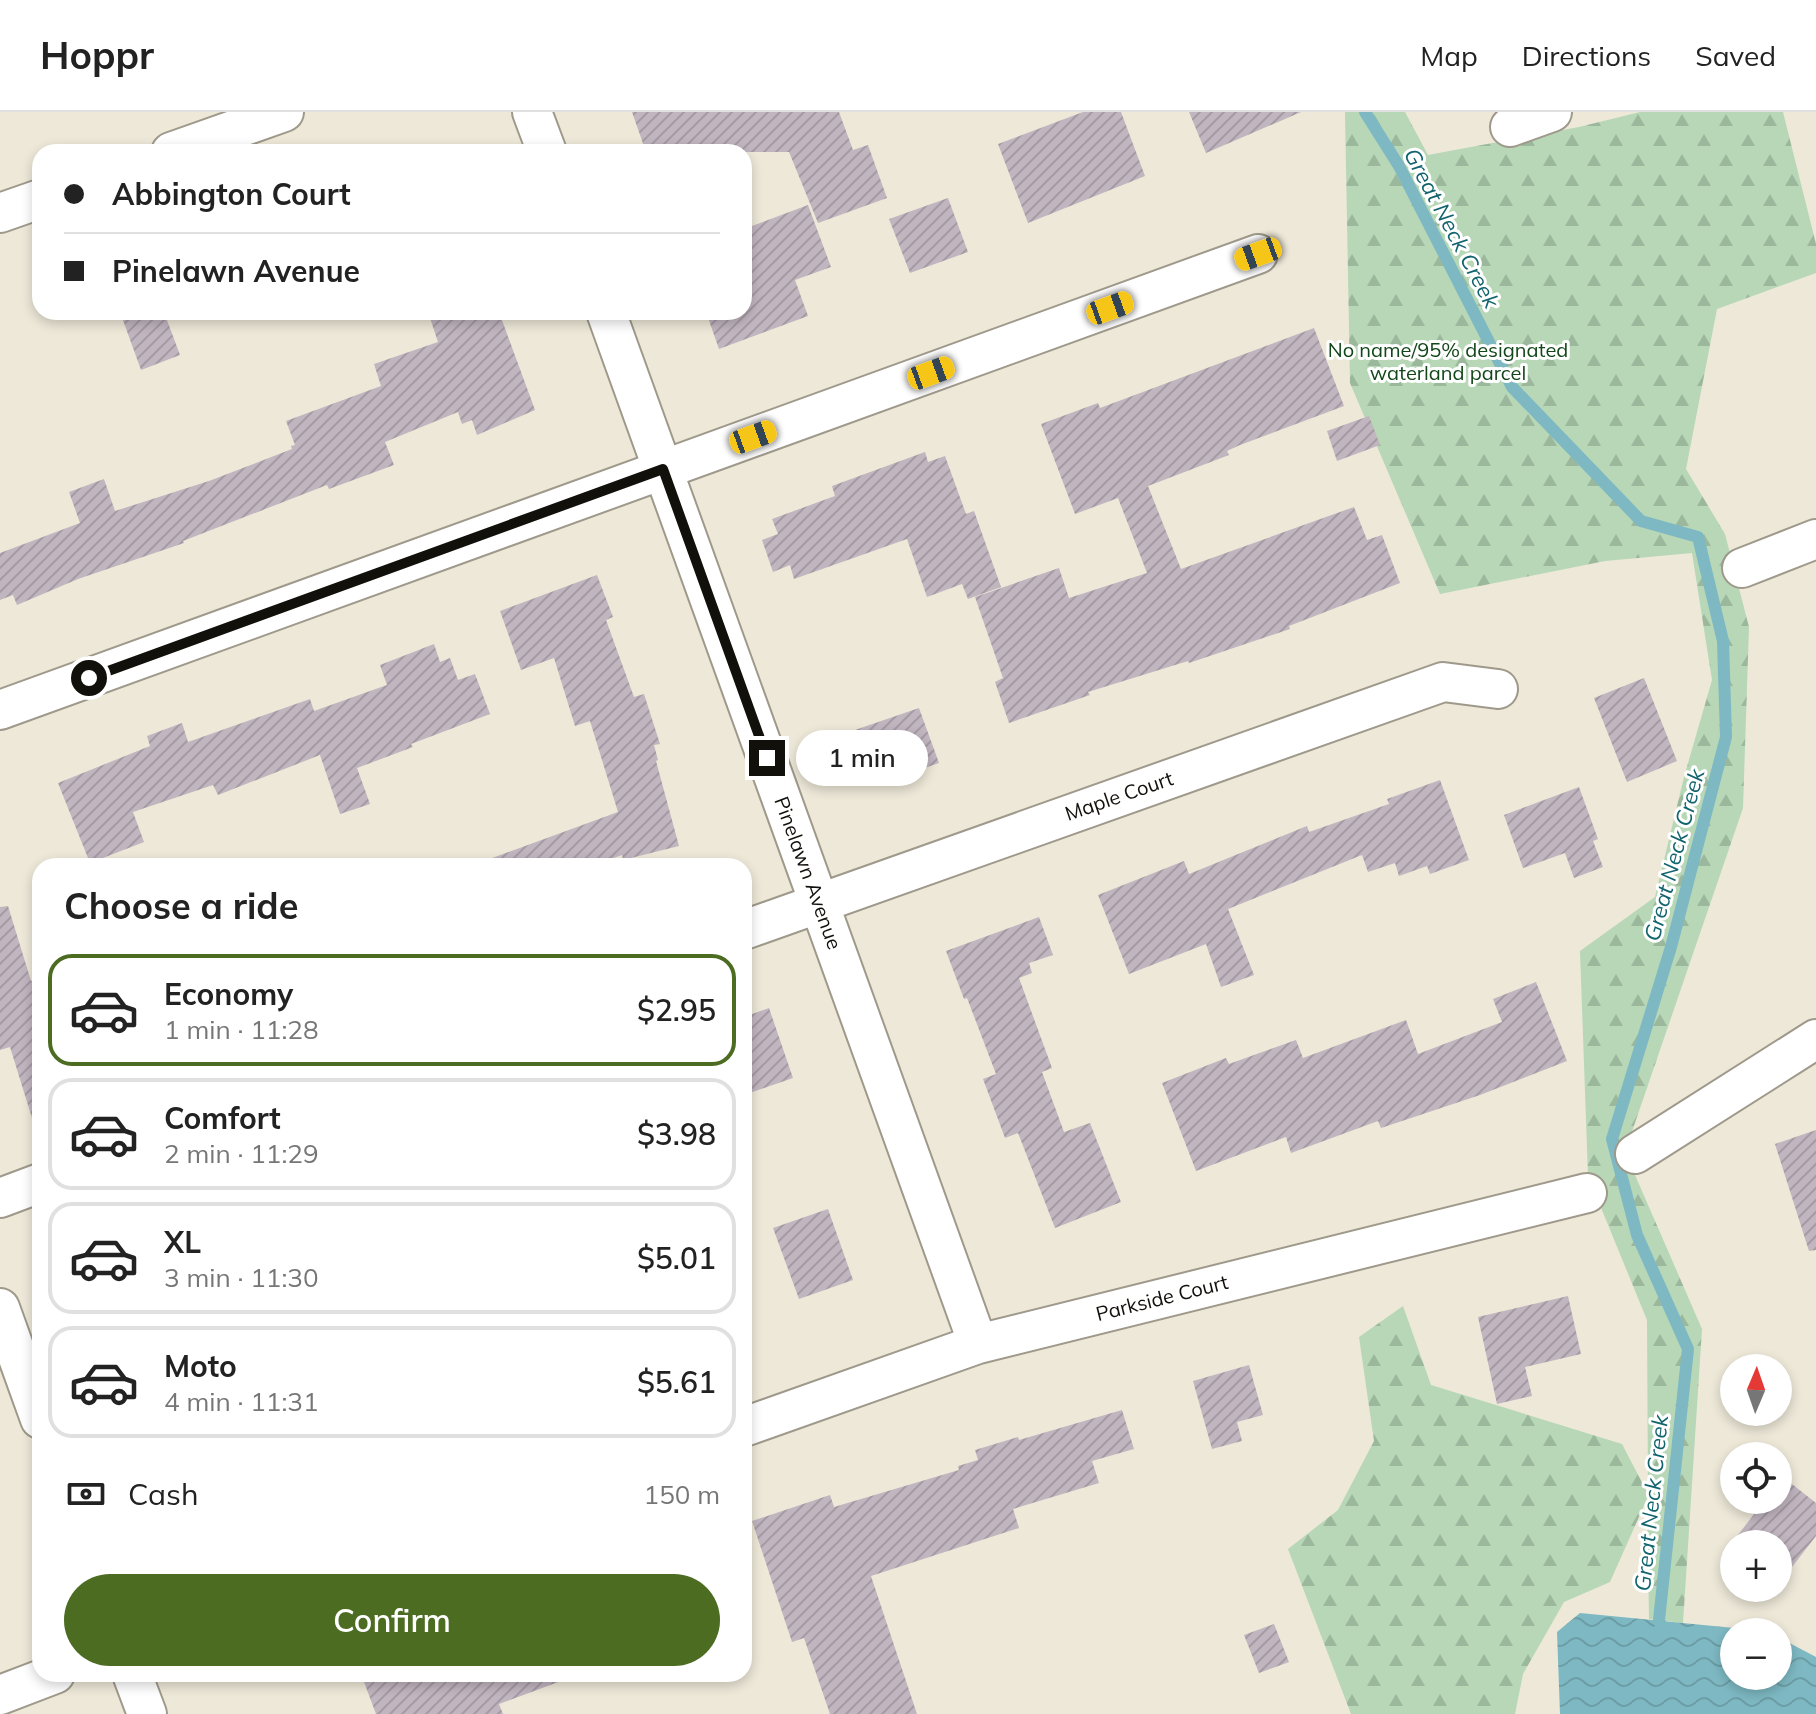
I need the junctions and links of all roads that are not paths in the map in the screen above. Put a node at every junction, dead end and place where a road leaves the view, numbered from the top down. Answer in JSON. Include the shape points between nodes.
{"nodes":[{"id":1,"x":284,"y":112,"type":"edge"},
{"id":2,"x":532,"y":112,"type":"edge"},
{"id":3,"x":1552,"y":112,"type":"edge"},
{"id":4,"x":1510,"y":127,"type":"dead end"},
{"id":5,"x":194,"y":144,"type":"edge"},
{"id":6,"x":544,"y":144,"type":"edge"},
{"id":7,"x":32,"y":202,"type":"edge"},
{"id":8,"x":0,"y":213,"type":"edge"},
{"id":9,"x":1258,"y":254,"type":"dead end"},
{"id":10,"x":609,"y":320,"type":"edge"},
{"id":11,"x":663,"y":469,"type":"junction"},
{"id":12,"x":1816,"y":539,"type":"edge"},
{"id":13,"x":1742,"y":568,"type":"dead end"},
{"id":14,"x":1498,"y":689,"type":"dead end"},
{"id":15,"x":0,"y":710,"type":"edge"},
{"id":16,"x":819,"y":903,"type":"junction"},
{"id":17,"x":752,"y":927,"type":"edge"},
{"id":18,"x":1816,"y":1039,"type":"edge"},
{"id":19,"x":1635,"y":1154,"type":"dead end"},
{"id":20,"x":32,"y":1186,"type":"edge"},
{"id":21,"x":1587,"y":1193,"type":"dead end"},
{"id":22,"x":0,"y":1198,"type":"edge"},
{"id":23,"x":0,"y":1308,"type":"edge"},
{"id":24,"x":978,"y":1344,"type":"junction"},
{"id":25,"x":32,"y":1397,"type":"edge"},
{"id":26,"x":752,"y":1424,"type":"edge"},
{"id":27,"x":34,"y":1682,"type":"edge"},
{"id":28,"x":135,"y":1682,"type":"edge"},
{"id":29,"x":0,"y":1695,"type":"edge"},
{"id":30,"x":147,"y":1714,"type":"edge"}],
"edges":[{"from":1,"to":5,"type":"street"},
{"from":2,"to":6,"type":"street"},
{"from":3,"to":4,"type":"street"},
{"from":7,"to":8,"type":"street"},
{"from":9,"to":11,"type":"street"},
{"from":10,"to":11,"type":"street","name":"Pinelawn Avenue"},
{"from":11,"to":15,"type":"street"},
{"from":11,"to":16,"type":"street","name":"Pinelawn Avenue"},
{"from":12,"to":13,"type":"street"},
{"from":14,"to":16,"type":"street","name":"Maple Court","via":[[1443,682]]},
{"from":16,"to":17,"type":"street","name":"Maple Court"},
{"from":16,"to":24,"type":"street","name":"Pinelawn Avenue"},
{"from":18,"to":19,"type":"street"},
{"from":20,"to":22,"type":"street"},
{"from":21,"to":24,"type":"street","name":"Parkside Court"},
{"from":23,"to":25,"type":"street"},
{"from":24,"to":26,"type":"street","name":"Parkside Court"},
{"from":27,"to":29,"type":"street"},
{"from":28,"to":30,"type":"street"}]}
